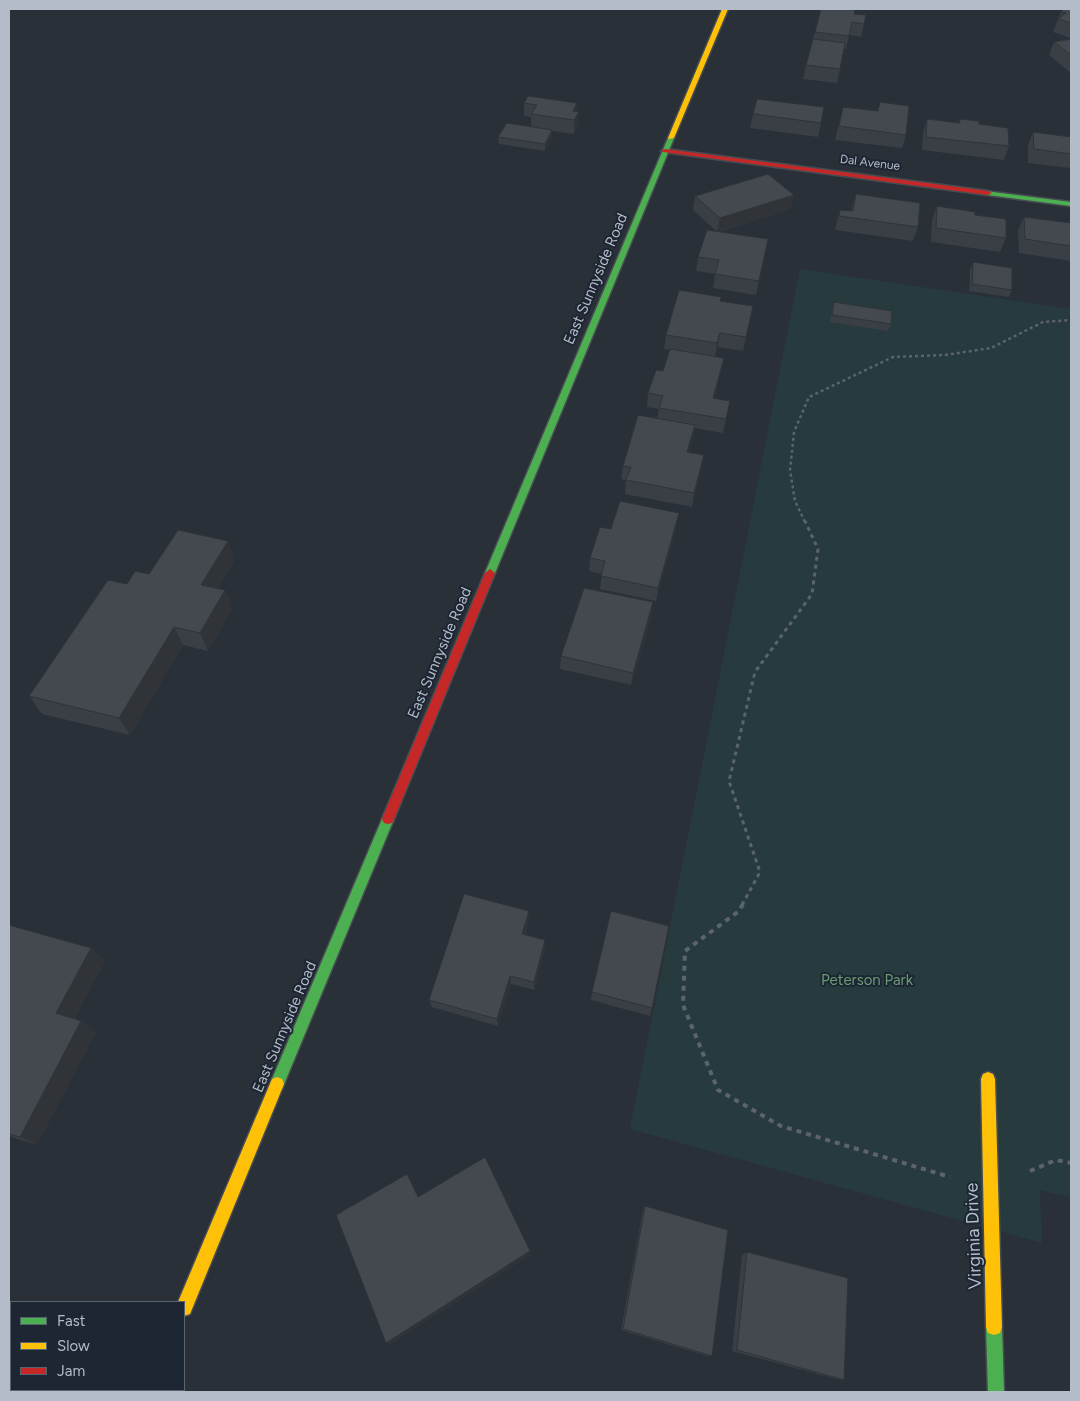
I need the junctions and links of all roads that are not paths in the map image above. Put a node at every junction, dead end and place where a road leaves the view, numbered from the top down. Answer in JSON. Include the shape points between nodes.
{"nodes":[{"id":1,"x":724,"y":9,"type":"edge"},
{"id":2,"x":665,"y":151,"type":"junction"},
{"id":3,"x":1071,"y":204,"type":"edge"},
{"id":4,"x":988,"y":1079,"type":"dead end"},
{"id":5,"x":185,"y":1306,"type":"edge"},
{"id":6,"x":996,"y":1392,"type":"edge"}],
"edges":[{"from":1,"to":2,"type":"main road","name":"East Sunnyside Road"},
{"from":2,"to":3,"type":"main road","name":"Dal Avenue"},
{"from":2,"to":5,"type":"main road","name":"East Sunnyside Road"},
{"from":4,"to":6,"type":"main road","name":"Virginia Drive"}]}
